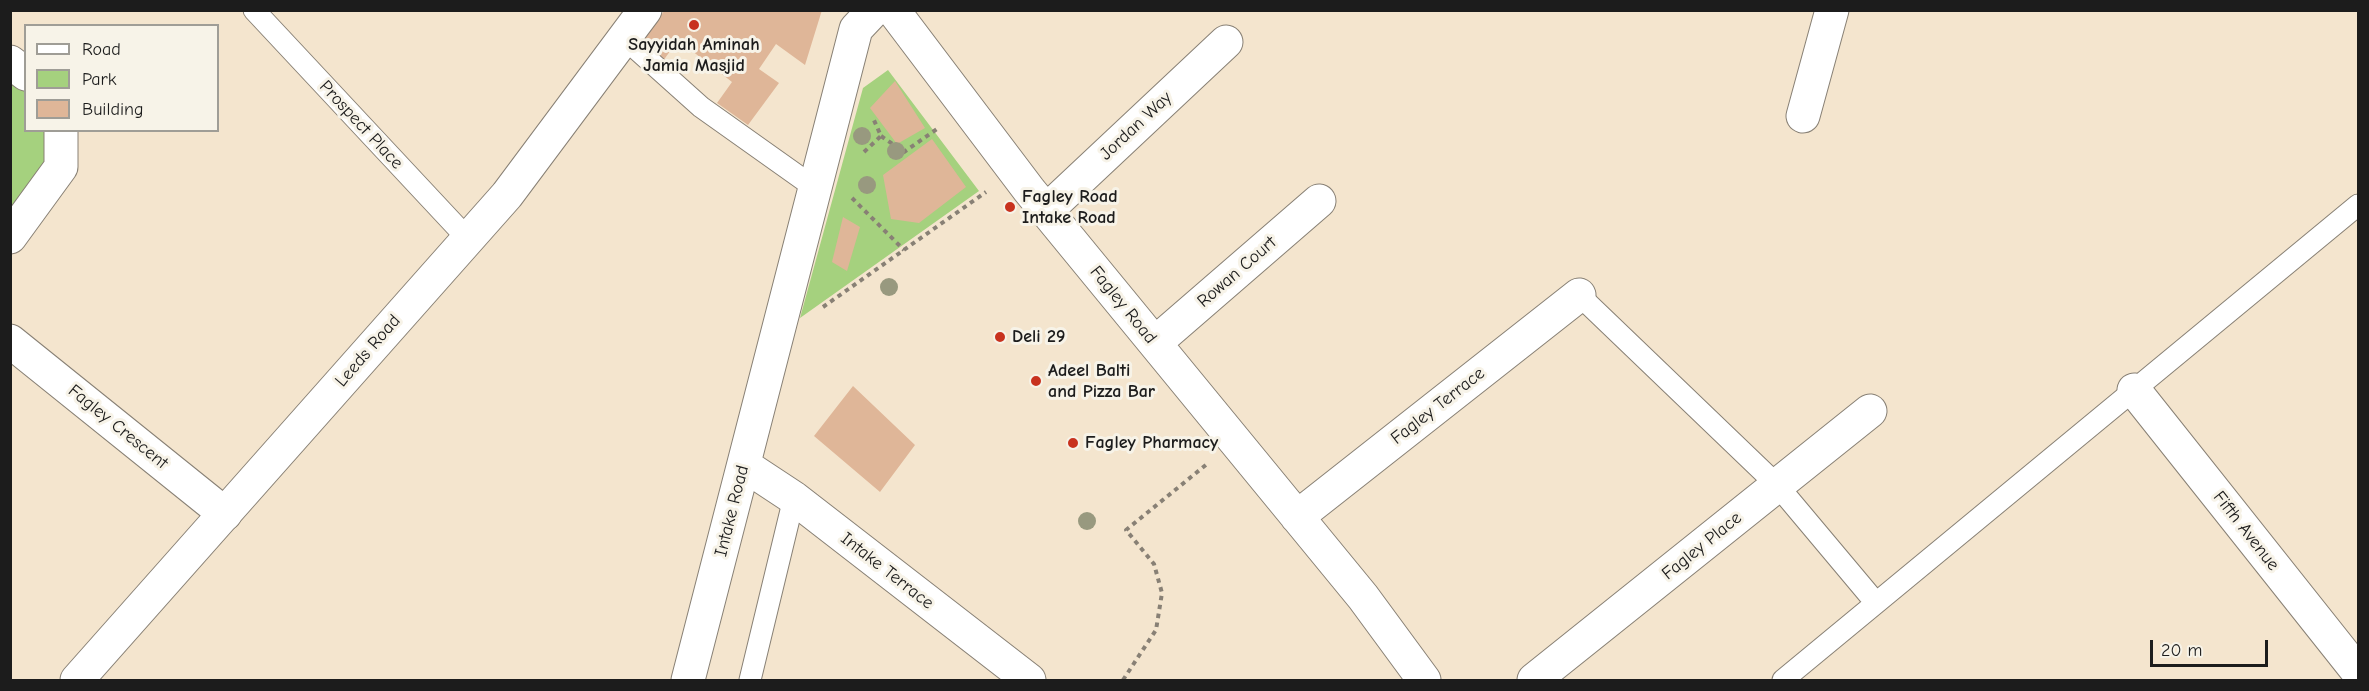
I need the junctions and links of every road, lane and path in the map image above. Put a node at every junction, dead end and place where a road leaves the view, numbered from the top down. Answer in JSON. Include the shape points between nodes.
{"nodes":[{"id":1,"x":254,"y":10,"type":"edge"},
{"id":2,"x":645,"y":10,"type":"edge"},
{"id":3,"x":874,"y":10,"type":"edge"},
{"id":4,"x":893,"y":10,"type":"edge"},
{"id":5,"x":1832,"y":10,"type":"edge"},
{"id":6,"x":624,"y":38,"type":"junction"},
{"id":7,"x":1226,"y":42,"type":"dead end"},
{"id":8,"x":10,"y":62,"type":"edge"},
{"id":9,"x":24,"y":72,"type":"edge"},
{"id":10,"x":1803,"y":116,"type":"dead end"},
{"id":11,"x":930,"y":118,"type":"dead end"},
{"id":12,"x":938,"y":128,"type":"junction"},
{"id":13,"x":61,"y":132,"type":"edge"},
{"id":14,"x":881,"y":136,"type":"dead end"},
{"id":15,"x":945,"y":137,"type":"dead end"},
{"id":16,"x":815,"y":188,"type":"junction"},
{"id":17,"x":987,"y":191,"type":"dead end"},
{"id":18,"x":849,"y":195,"type":"dead end"},
{"id":19,"x":1318,"y":201,"type":"dead end"},
{"id":20,"x":2358,"y":205,"type":"edge"},
{"id":21,"x":1046,"y":211,"type":"junction"},
{"id":22,"x":10,"y":237,"type":"edge"},
{"id":23,"x":468,"y":239,"type":"junction"},
{"id":24,"x":904,"y":250,"type":"junction"},
{"id":25,"x":1578,"y":295,"type":"joint"},
{"id":26,"x":821,"y":309,"type":"dead end"},
{"id":27,"x":10,"y":340,"type":"edge"},
{"id":28,"x":1155,"y":343,"type":"junction"},
{"id":29,"x":2134,"y":390,"type":"junction"},
{"id":30,"x":1870,"y":411,"type":"dead end"},
{"id":31,"x":1235,"y":441,"type":"junction"},
{"id":32,"x":744,"y":465,"type":"junction"},
{"id":33,"x":1777,"y":486,"type":"junction"},
{"id":34,"x":794,"y":498,"type":"junction"},
{"id":35,"x":225,"y":514,"type":"junction"},
{"id":36,"x":1297,"y":517,"type":"junction"},
{"id":37,"x":1876,"y":603,"type":"junction"},
{"id":38,"x":2358,"y":672,"type":"edge"},
{"id":39,"x":77,"y":681,"type":"edge"},
{"id":40,"x":688,"y":681,"type":"edge"},
{"id":41,"x":750,"y":681,"type":"edge"},
{"id":42,"x":1029,"y":681,"type":"edge"},
{"id":43,"x":1123,"y":681,"type":"edge"},
{"id":44,"x":1424,"y":681,"type":"edge"},
{"id":45,"x":1534,"y":681,"type":"edge"},
{"id":46,"x":1782,"y":681,"type":"edge"}],
"edges":[{"from":1,"to":23,"type":"lane","name":"Prospect Place"},
{"from":2,"to":6,"type":"street","name":"Leeds Road"},
{"from":3,"to":16,"type":"street","name":"Intake Road","via":[[856,29]]},
{"from":4,"to":21,"type":"street","name":"Fagley Road"},
{"from":5,"to":10,"type":"street"},
{"from":6,"to":16,"type":"lane","via":[[700,107]]},
{"from":6,"to":23,"type":"street","name":"Leeds Road","via":[[507,195]]},
{"from":7,"to":21,"type":"street","name":"Jordan Way"},
{"from":8,"to":9,"type":"street"},
{"from":11,"to":12,"type":"path"},
{"from":12,"to":14,"type":"path","via":[[904,152]]},
{"from":12,"to":15,"type":"path"},
{"from":13,"to":22,"type":"street","via":[[61,167]]},
{"from":16,"to":32,"type":"street","name":"Intake Road"},
{"from":17,"to":24,"type":"path"},
{"from":18,"to":24,"type":"path"},
{"from":19,"to":28,"type":"street","name":"Rowan Court"},
{"from":20,"to":29,"type":"lane"},
{"from":21,"to":28,"type":"street","name":"Fagley Road"},
{"from":23,"to":35,"type":"street","name":"Leeds Road"},
{"from":24,"to":26,"type":"path"},
{"from":25,"to":33,"type":"lane"},
{"from":25,"to":36,"type":"street","name":"Fagley Terrace"},
{"from":27,"to":35,"type":"street","name":"Fagley Crescent"},
{"from":28,"to":31,"type":"street","name":"Fagley Road"},
{"from":29,"to":37,"type":"lane"},
{"from":29,"to":38,"type":"street","name":"Fifth Avenue"},
{"from":30,"to":33,"type":"street","name":"Fagley Place"},
{"from":31,"to":36,"type":"street","name":"Fagley Road"},
{"from":31,"to":43,"type":"path","via":[[1126,530],[1154,564],[1162,593],[1156,630]]},
{"from":32,"to":34,"type":"street","name":"Intake Terrace"},
{"from":32,"to":40,"type":"street","name":"Intake Road"},
{"from":33,"to":37,"type":"lane"},
{"from":33,"to":45,"type":"street","name":"Fagley Place"},
{"from":34,"to":41,"type":"lane"},
{"from":34,"to":42,"type":"street","name":"Intake Terrace"},
{"from":35,"to":39,"type":"street","name":"Leeds Road"},
{"from":36,"to":44,"type":"street","name":"Fagley Road","via":[[1363,597]]},
{"from":37,"to":46,"type":"lane"}]}
